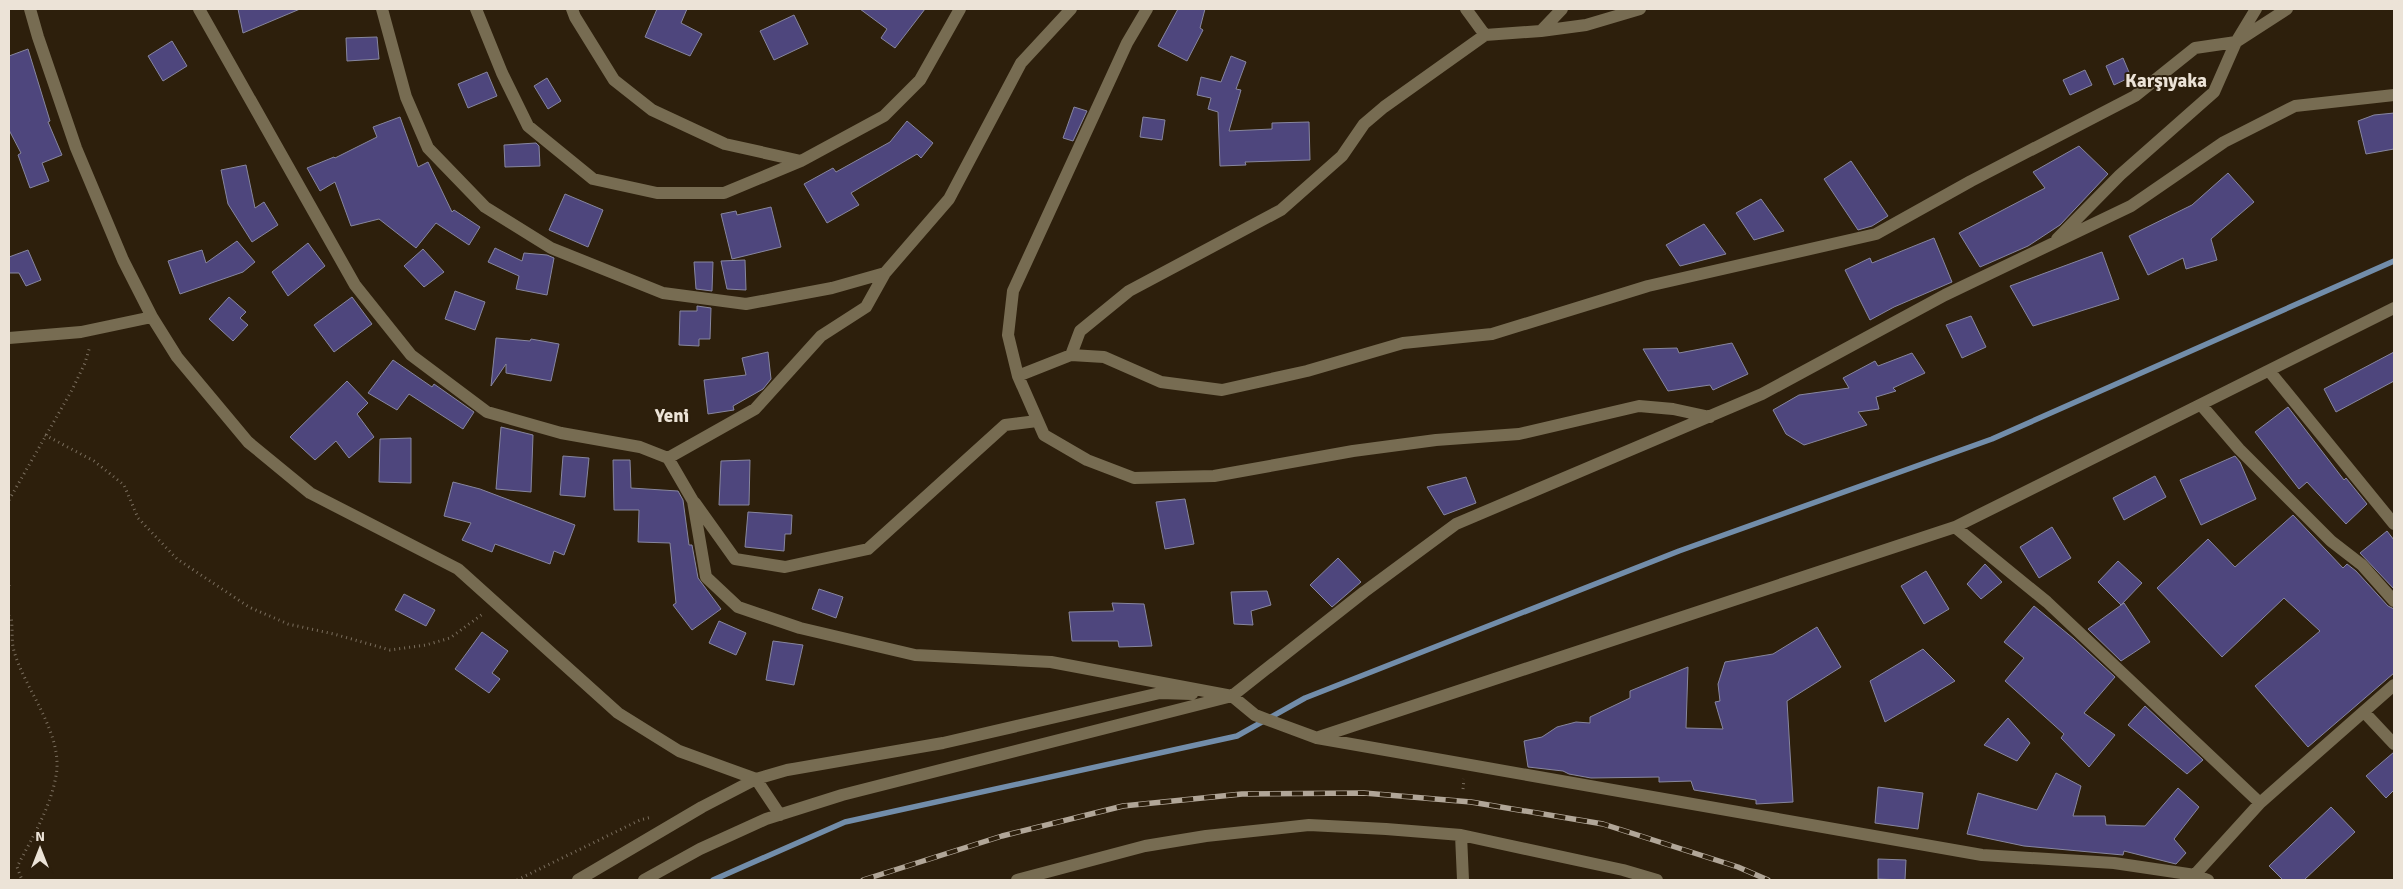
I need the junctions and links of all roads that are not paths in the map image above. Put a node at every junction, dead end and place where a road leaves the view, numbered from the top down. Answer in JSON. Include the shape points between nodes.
{"nodes":[{"id":1,"x":30,"y":9,"type":"edge"},
{"id":2,"x":199,"y":9,"type":"edge"},
{"id":3,"x":382,"y":9,"type":"edge"},
{"id":4,"x":476,"y":9,"type":"edge"},
{"id":5,"x":572,"y":9,"type":"edge"},
{"id":6,"x":960,"y":9,"type":"edge"},
{"id":7,"x":1071,"y":9,"type":"edge"},
{"id":8,"x":1146,"y":9,"type":"edge"},
{"id":9,"x":1466,"y":9,"type":"edge"},
{"id":10,"x":1562,"y":9,"type":"edge"},
{"id":11,"x":1640,"y":9,"type":"edge"},
{"id":12,"x":2256,"y":9,"type":"edge"},
{"id":13,"x":2287,"y":9,"type":"edge"},
{"id":14,"x":1541,"y":31,"type":"junction"},
{"id":15,"x":1485,"y":35,"type":"junction"},
{"id":16,"x":2236,"y":42,"type":"junction"},
{"id":17,"x":2394,"y":95,"type":"edge"},
{"id":18,"x":800,"y":161,"type":"junction"},
{"id":19,"x":2054,"y":243,"type":"junction"},
{"id":20,"x":885,"y":273,"type":"junction"},
{"id":21,"x":2394,"y":308,"type":"edge"},
{"id":22,"x":152,"y":317,"type":"junction"},
{"id":23,"x":9,"y":338,"type":"edge"},
{"id":24,"x":1071,"y":355,"type":"junction"},
{"id":25,"x":2270,"y":372,"type":"junction"},
{"id":26,"x":1018,"y":376,"type":"junction"},
{"id":27,"x":2202,"y":406,"type":"junction"},
{"id":28,"x":1710,"y":417,"type":"junction"},
{"id":29,"x":1037,"y":421,"type":"junction"},
{"id":30,"x":668,"y":458,"type":"junction"},
{"id":31,"x":693,"y":501,"type":"junction"},
{"id":32,"x":2394,"y":524,"type":"edge"},
{"id":33,"x":1955,"y":527,"type":"junction"},
{"id":34,"x":2394,"y":601,"type":"edge"},
{"id":35,"x":2394,"y":685,"type":"edge"},
{"id":36,"x":1232,"y":696,"type":"junction"},
{"id":37,"x":2364,"y":712,"type":"junction"},
{"id":38,"x":1316,"y":738,"type":"junction"},
{"id":39,"x":2394,"y":744,"type":"edge"},
{"id":40,"x":756,"y":779,"type":"junction"},
{"id":41,"x":2260,"y":802,"type":"junction"},
{"id":42,"x":780,"y":815,"type":"junction"},
{"id":43,"x":1461,"y":835,"type":"junction"},
{"id":44,"x":2193,"y":878,"type":"edge"},
{"id":45,"x":578,"y":880,"type":"edge"},
{"id":46,"x":644,"y":880,"type":"edge"},
{"id":47,"x":1017,"y":880,"type":"edge"},
{"id":48,"x":1463,"y":880,"type":"edge"},
{"id":49,"x":1657,"y":880,"type":"edge"},
{"id":50,"x":2208,"y":880,"type":"edge"}],
"edges":[{"from":1,"to":22,"type":"street","via":[[76,148],[123,260]]},
{"from":2,"to":30,"type":"street","via":[[355,285],[411,355],[487,412],[561,433],[640,447]]},
{"from":3,"to":20,"type":"street","via":[[406,98],[428,148],[485,207],[551,248],[663,293],[746,304],[832,288]]},
{"from":4,"to":18,"type":"street","via":[[528,126],[593,180],[657,193],[724,193]]},
{"from":5,"to":18,"type":"street","via":[[614,80],[652,110],[725,144]]},
{"from":6,"to":18,"type":"street","via":[[920,80],[884,116]]},
{"from":7,"to":20,"type":"street","via":[[1021,63],[949,200]]},
{"from":8,"to":26,"type":"street","via":[[1013,292],[1008,335]]},
{"from":9,"to":15,"type":"street"},
{"from":10,"to":14,"type":"street"},
{"from":11,"to":14,"type":"street","via":[[1586,24]]},
{"from":12,"to":16,"type":"street"},
{"from":13,"to":16,"type":"street"},
{"from":14,"to":15,"type":"street"},
{"from":15,"to":24,"type":"street","via":[[1384,106],[1364,124],[1342,156],[1281,210],[1129,290],[1080,331]]},
{"from":16,"to":19,"type":"street","via":[[2214,92],[2120,175]]},
{"from":16,"to":24,"type":"street","via":[[2195,48],[2135,96],[1876,234],[1648,286],[1492,334],[1402,342],[1308,371],[1222,390],[1161,382],[1104,357]]},
{"from":17,"to":19,"type":"street","via":[[2295,106],[2224,142],[2131,206]]},
{"from":19,"to":28,"type":"street","via":[[1945,295],[1762,394]]},
{"from":20,"to":30,"type":"street","via":[[866,307],[822,336],[755,409]]},
{"from":21,"to":25,"type":"street"},
{"from":22,"to":23,"type":"street","via":[[95,329]]},
{"from":22,"to":40,"type":"street","via":[[177,357],[248,442],[310,493],[458,569],[618,714],[679,751]]},
{"from":24,"to":26,"type":"street"},
{"from":25,"to":27,"type":"street"},
{"from":25,"to":32,"type":"street"},
{"from":26,"to":29,"type":"street"},
{"from":27,"to":33,"type":"street"},
{"from":27,"to":34,"type":"street","via":[[2268,478],[2331,541],[2362,565]]},
{"from":28,"to":29,"type":"street","via":[[1639,406],[1520,434],[1436,440],[1353,451],[1214,476],[1134,478],[1087,460],[1044,436]]},
{"from":28,"to":36,"type":"street","via":[[1456,524]]},
{"from":29,"to":31,"type":"street","via":[[1005,424],[868,549],[784,567],[736,560]]},
{"from":30,"to":31,"type":"street"},
{"from":31,"to":36,"type":"street","via":[[706,577],[738,607],[800,628],[915,655],[1051,662]]},
{"from":33,"to":38,"type":"street"},
{"from":33,"to":41,"type":"street","via":[[2047,602]]},
{"from":35,"to":37,"type":"street"},
{"from":36,"to":38,"type":"street","via":[[1254,715]]},
{"from":36,"to":40,"type":"street","via":[[1160,693],[943,743],[804,766]]},
{"from":36,"to":42,"type":"street","via":[[842,795]]},
{"from":37,"to":39,"type":"street"},
{"from":37,"to":41,"type":"street"},
{"from":38,"to":44,"type":"street","via":[[1982,854],[2114,863]]},
{"from":40,"to":42,"type":"street"},
{"from":40,"to":45,"type":"street"},
{"from":41,"to":44,"type":"street"},
{"from":42,"to":46,"type":"street","via":[[700,849]]},
{"from":43,"to":47,"type":"street","via":[[1309,826],[1206,836],[1145,846]]},
{"from":43,"to":48,"type":"street"},
{"from":43,"to":49,"type":"street"},
{"from":44,"to":50,"type":"street"}]}
